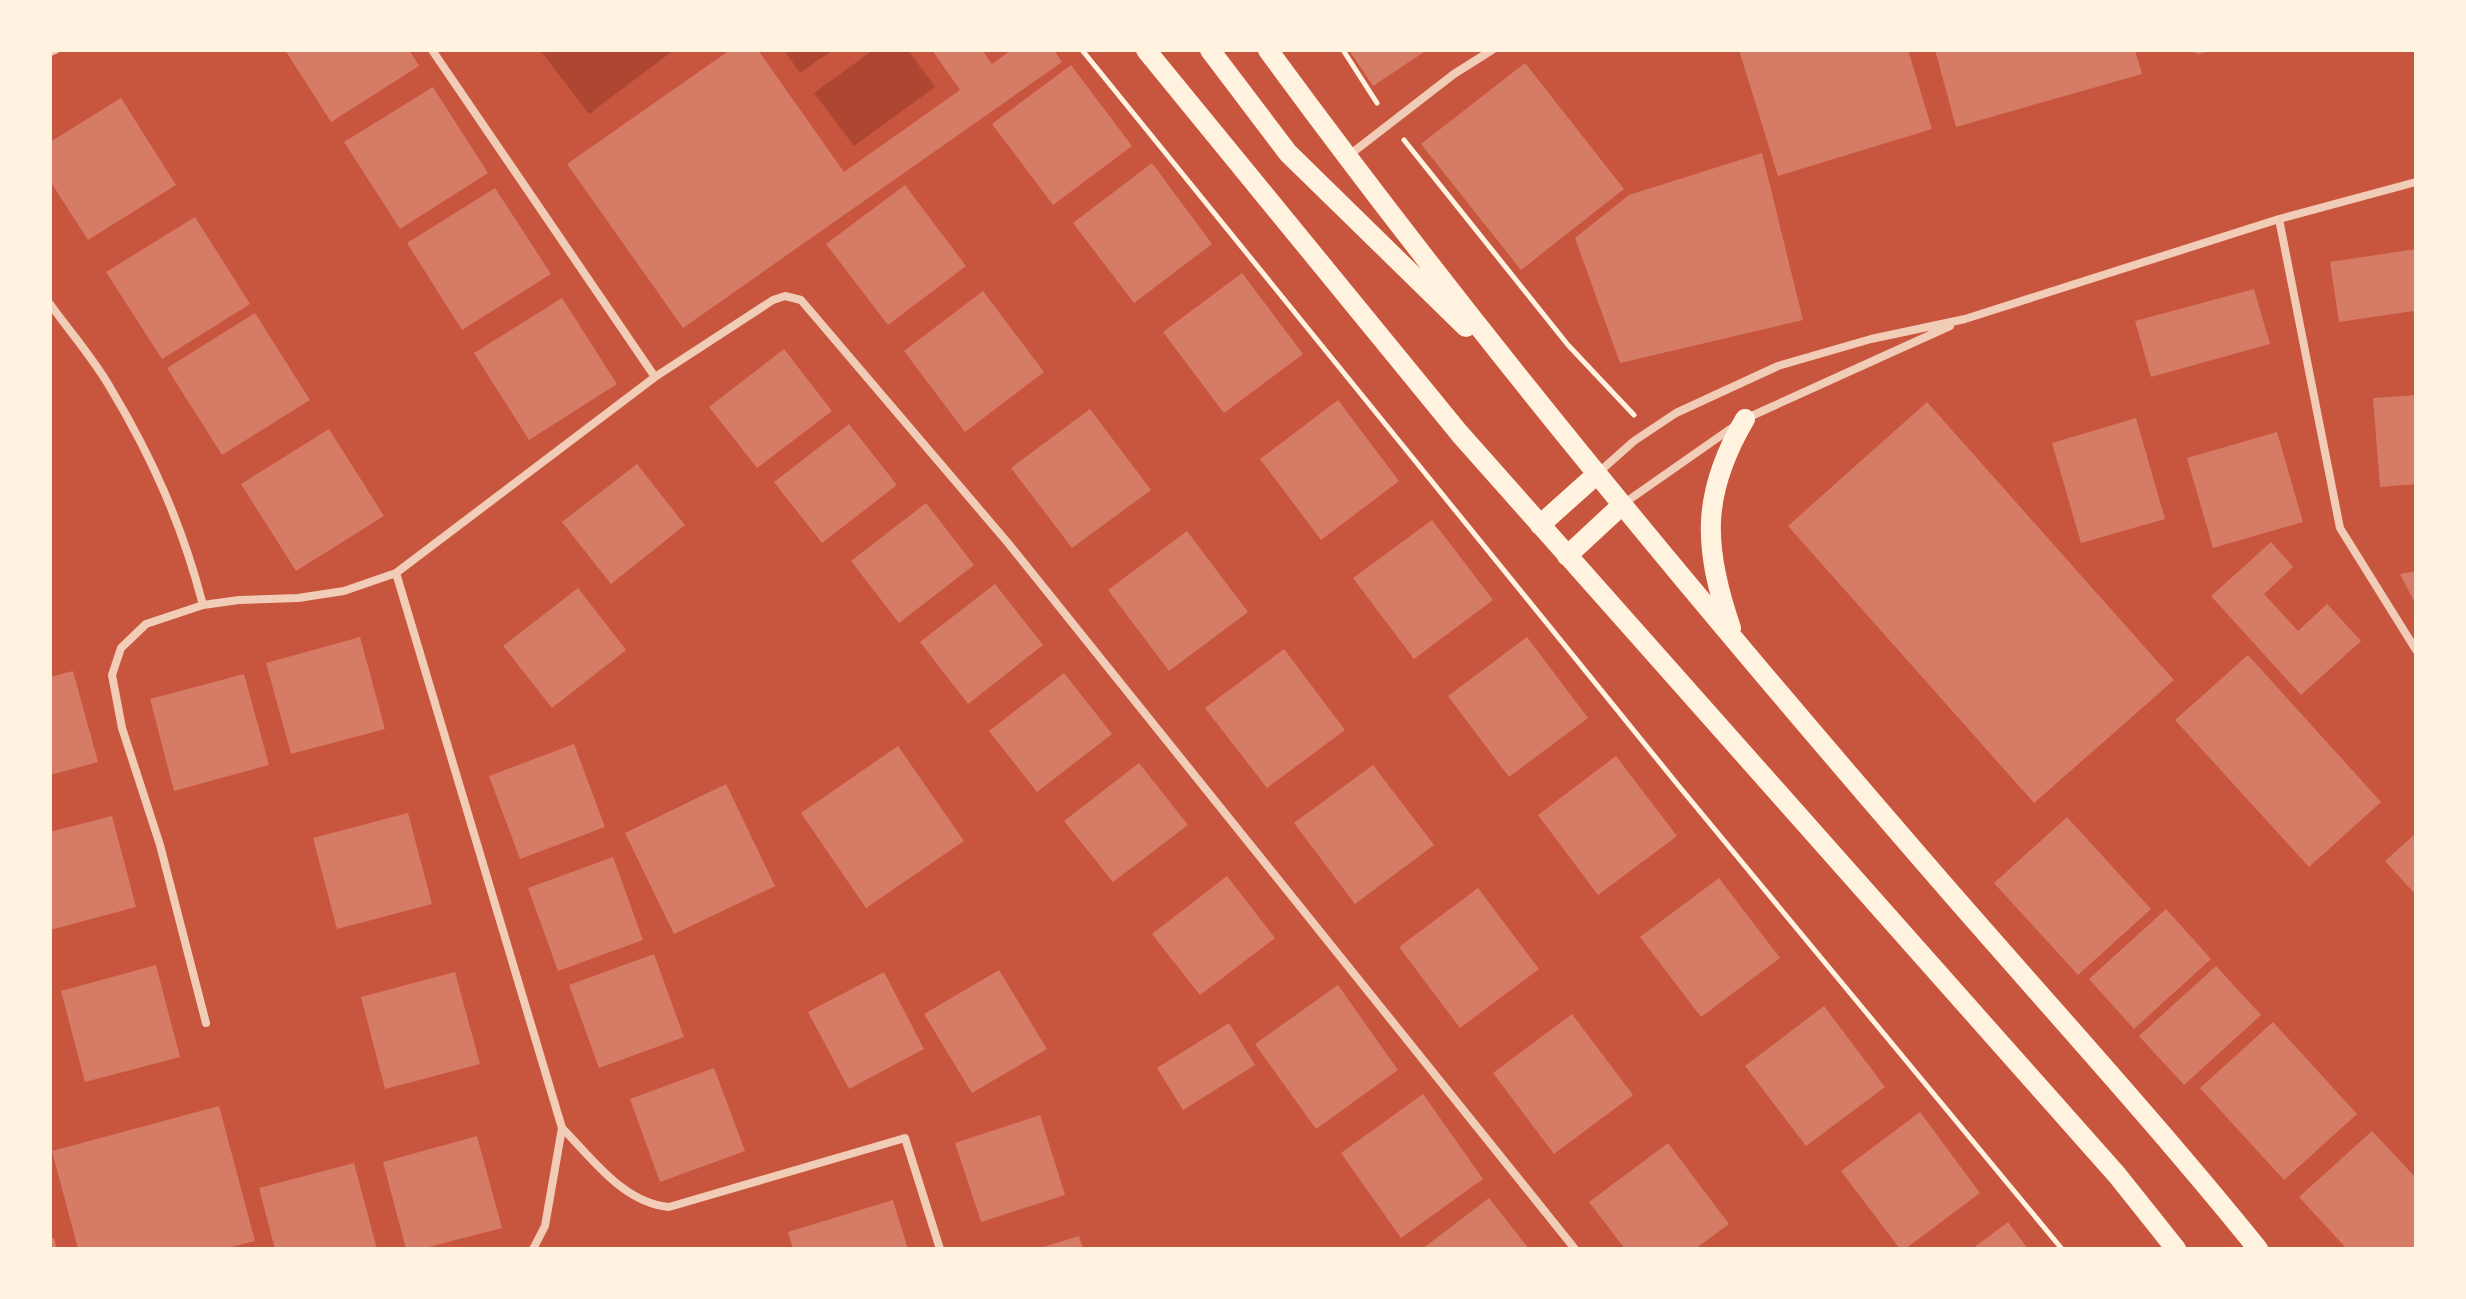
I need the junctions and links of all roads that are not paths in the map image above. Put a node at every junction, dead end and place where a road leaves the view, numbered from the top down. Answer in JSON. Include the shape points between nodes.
{"nodes":[{"id":1,"x":432,"y":50,"type":"edge"},
{"id":2,"x":1146,"y":50,"type":"edge"},
{"id":3,"x":1210,"y":50,"type":"edge"},
{"id":4,"x":1268,"y":50,"type":"edge"},
{"id":5,"x":1492,"y":50,"type":"edge"},
{"id":6,"x":1347,"y":157,"type":"junction"},
{"id":7,"x":2416,"y":182,"type":"edge"},
{"id":8,"x":2279,"y":219,"type":"junction"},
{"id":9,"x":50,"y":304,"type":"edge"},
{"id":10,"x":1965,"y":319,"type":"junction"},
{"id":11,"x":655,"y":377,"type":"junction"},
{"id":12,"x":1523,"y":383,"type":"junction"},
{"id":13,"x":1745,"y":419,"type":"junction"},
{"id":14,"x":1597,"y":474,"type":"junction"},
{"id":15,"x":1622,"y":505,"type":"junction"},
{"id":16,"x":1540,"y":525,"type":"junction"},
{"id":17,"x":1567,"y":556,"type":"junction"},
{"id":18,"x":396,"y":573,"type":"junction"},
{"id":19,"x":203,"y":605,"type":"junction"},
{"id":20,"x":1735,"y":639,"type":"junction"},
{"id":21,"x":2416,"y":650,"type":"edge"},
{"id":22,"x":206,"y":1023,"type":"dead end"},
{"id":23,"x":562,"y":1128,"type":"junction"},
{"id":24,"x":533,"y":1249,"type":"edge"},
{"id":25,"x":940,"y":1249,"type":"edge"},
{"id":26,"x":1575,"y":1249,"type":"edge"},
{"id":27,"x":2176,"y":1249,"type":"edge"},
{"id":28,"x":2258,"y":1249,"type":"edge"}],
"edges":[{"from":1,"to":11,"type":"street"},
{"from":2,"to":16,"type":"main road"},
{"from":3,"to":12,"type":"main road","via":[[1288,153]]},
{"from":4,"to":6,"type":"main road"},
{"from":5,"to":6,"type":"street"},
{"from":6,"to":12,"type":"main road"},
{"from":7,"to":8,"type":"street"},
{"from":8,"to":10,"type":"street"},
{"from":8,"to":21,"type":"street","via":[[2340,528]]},
{"from":9,"to":19,"type":"street","via":[[110,387],[163,483]]},
{"from":10,"to":13,"type":"street"},
{"from":10,"to":14,"type":"street","via":[[1778,366],[1649,431]]},
{"from":11,"to":18,"type":"street"},
{"from":11,"to":26,"type":"street","via":[[773,300],[801,300],[1008,543]]},
{"from":12,"to":14,"type":"main road"},
{"from":13,"to":15,"type":"street"},
{"from":13,"to":20,"type":"main road","via":[[1717,478],[1710,530],[1717,586]]},
{"from":14,"to":15,"type":"main road"},
{"from":14,"to":16,"type":"main road"},
{"from":15,"to":17,"type":"main road"},
{"from":15,"to":20,"type":"main road"},
{"from":16,"to":17,"type":"main road"},
{"from":17,"to":27,"type":"main road","via":[[2117,1175]]},
{"from":18,"to":19,"type":"street","via":[[344,591]]},
{"from":18,"to":23,"type":"street"},
{"from":19,"to":22,"type":"street","via":[[146,624],[121,648],[112,675],[122,728],[160,845]]},
{"from":20,"to":28,"type":"main road"},
{"from":23,"to":24,"type":"street","via":[[545,1226]]},
{"from":23,"to":25,"type":"street","via":[[631,1195],[669,1207],[905,1138]]}]}
